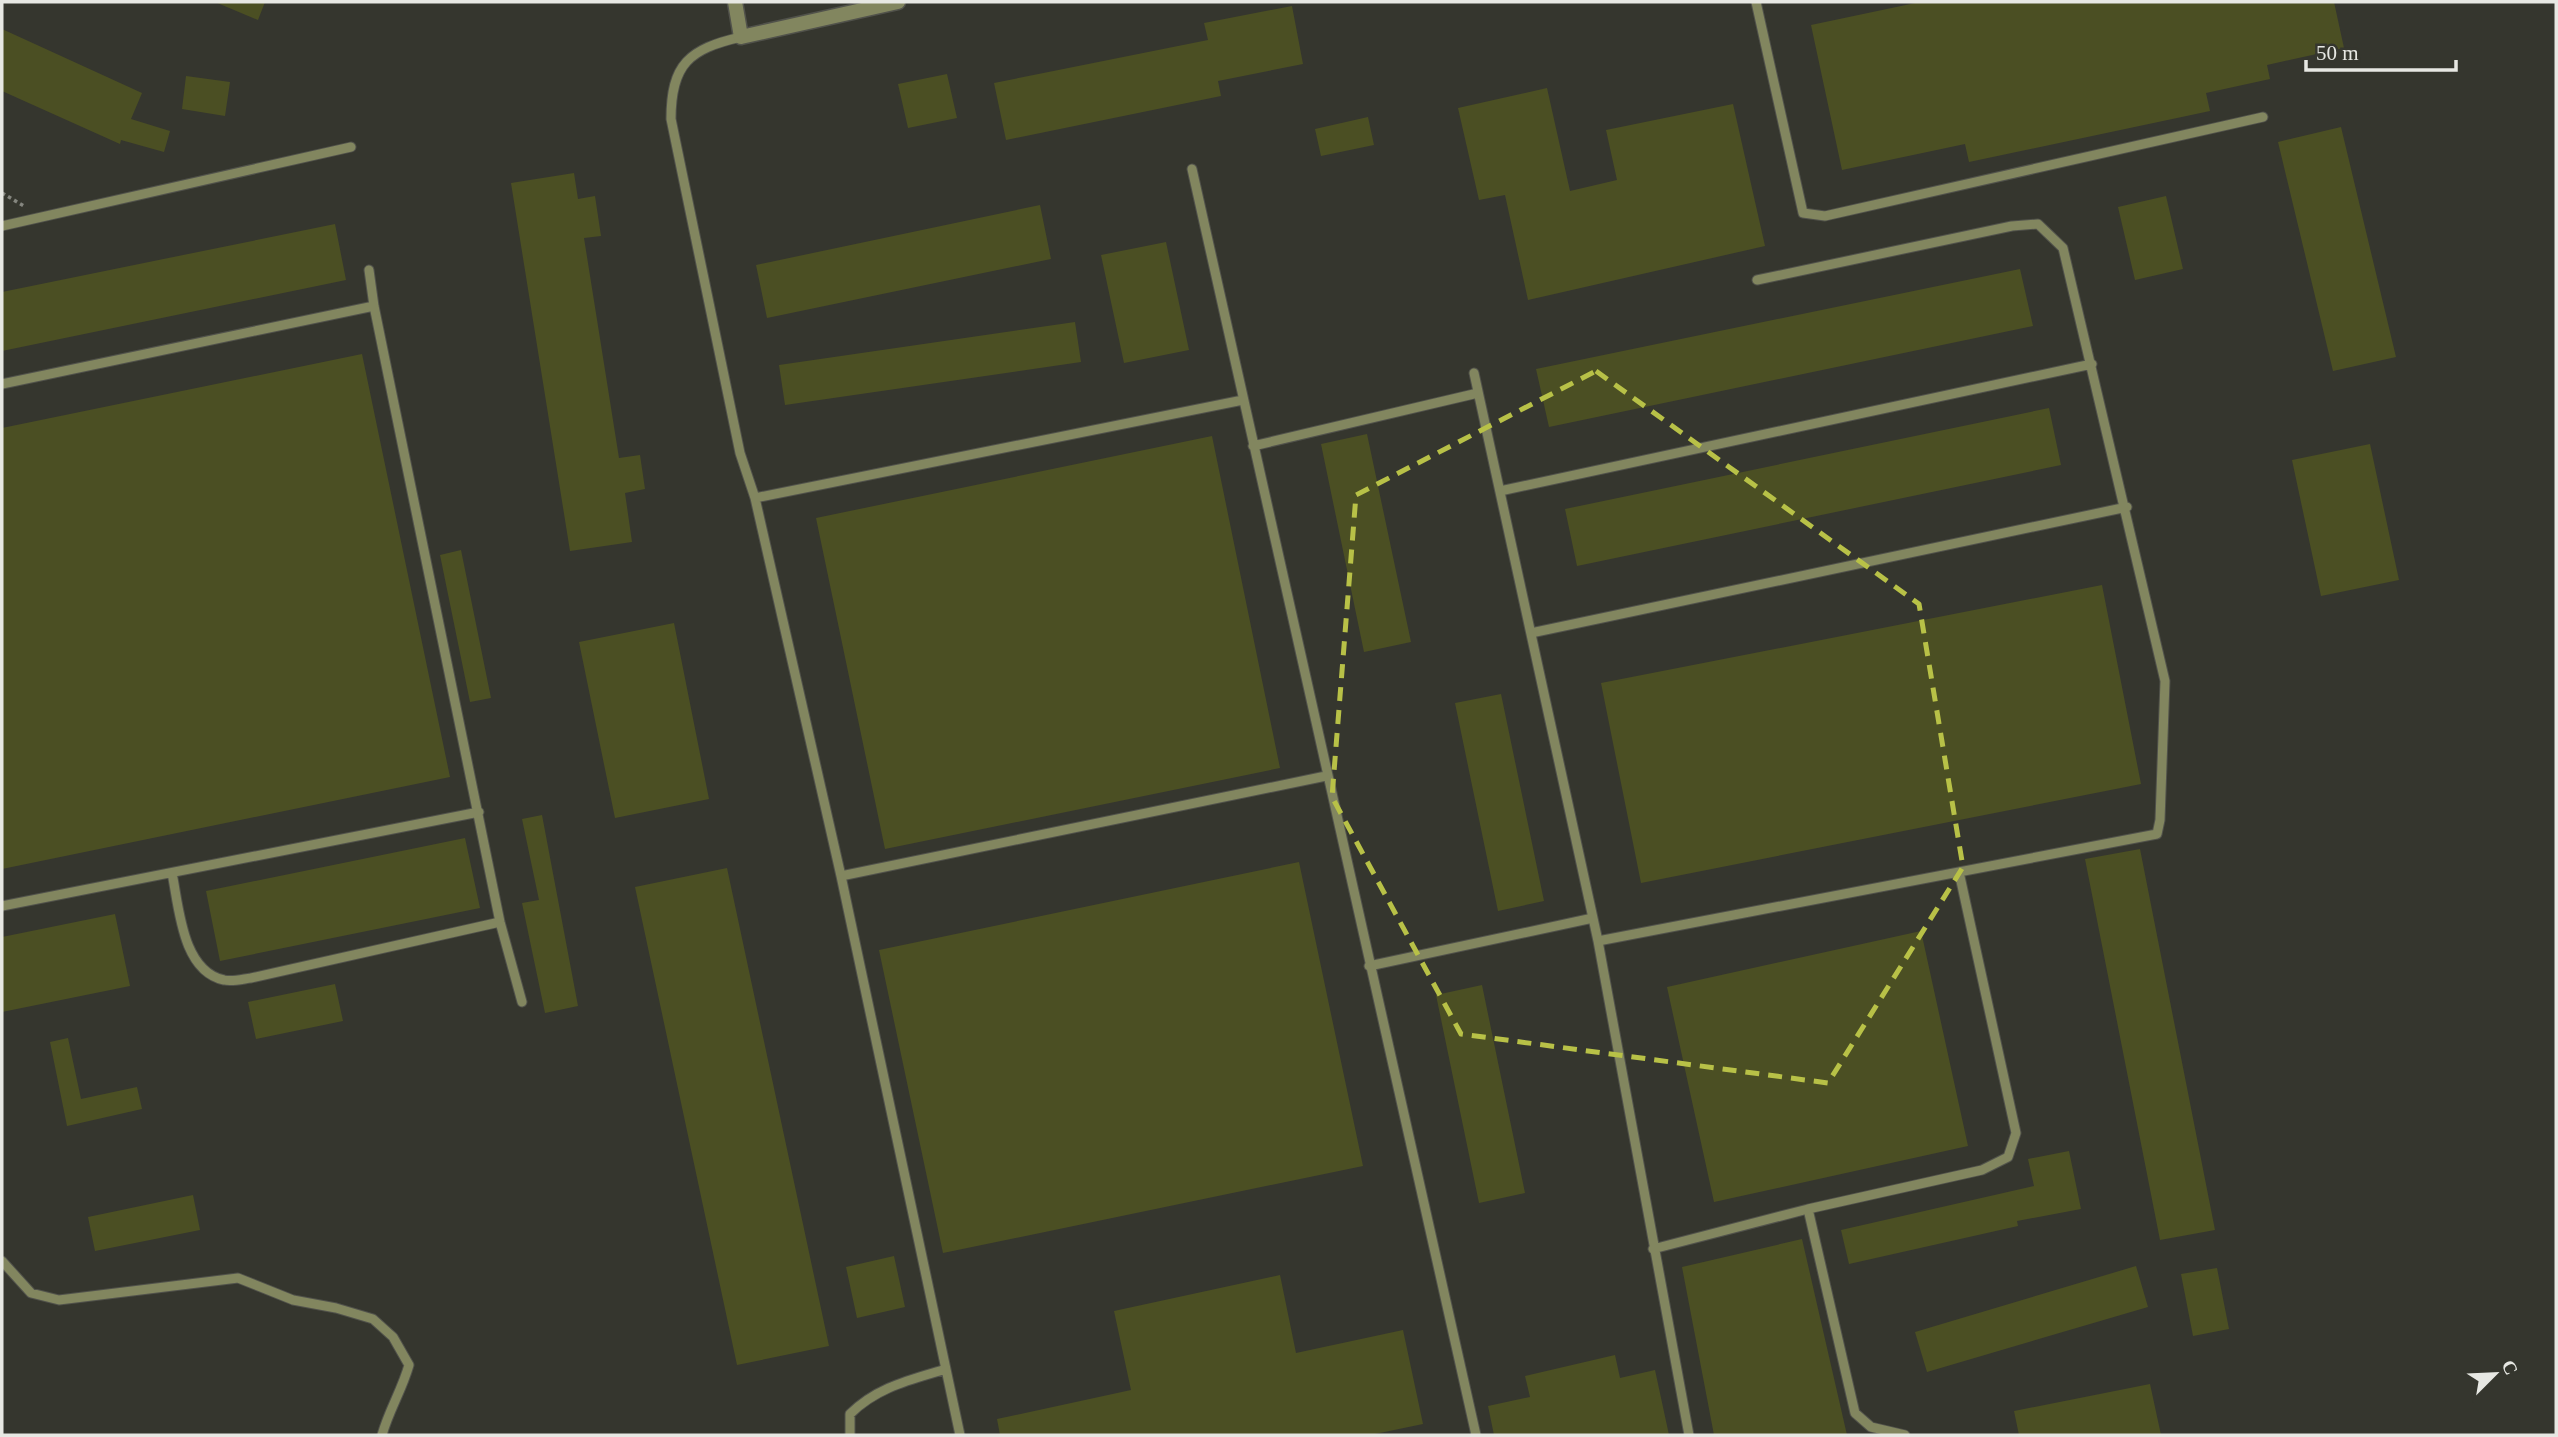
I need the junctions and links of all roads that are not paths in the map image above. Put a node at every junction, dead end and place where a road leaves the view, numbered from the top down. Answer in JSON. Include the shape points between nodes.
{"nodes":[{"id":1,"x":735,"y":2,"type":"edge"},
{"id":2,"x":898,"y":2,"type":"edge"},
{"id":3,"x":1756,"y":2,"type":"edge"},
{"id":4,"x":741,"y":37,"type":"junction"},
{"id":5,"x":2263,"y":117,"type":"dead end"},
{"id":6,"x":351,"y":147,"type":"dead end"},
{"id":7,"x":1192,"y":169,"type":"dead end"},
{"id":8,"x":2,"y":226,"type":"edge"},
{"id":9,"x":369,"y":270,"type":"dead end"},
{"id":10,"x":1757,"y":279,"type":"dead end"},
{"id":11,"x":374,"y":306,"type":"junction"},
{"id":12,"x":2092,"y":364,"type":"junction"},
{"id":13,"x":1474,"y":373,"type":"dead end"},
{"id":14,"x":2,"y":384,"type":"edge"},
{"id":15,"x":1479,"y":393,"type":"junction"},
{"id":16,"x":1243,"y":400,"type":"junction"},
{"id":17,"x":1253,"y":446,"type":"junction"},
{"id":18,"x":1500,"y":491,"type":"junction"},
{"id":19,"x":755,"y":498,"type":"junction"},
{"id":20,"x":2127,"y":507,"type":"junction"},
{"id":21,"x":1531,"y":633,"type":"junction"},
{"id":22,"x":1326,"y":776,"type":"junction"},
{"id":23,"x":479,"y":812,"type":"junction"},
{"id":24,"x":1959,"y":872,"type":"junction"},
{"id":25,"x":172,"y":873,"type":"junction"},
{"id":26,"x":841,"y":876,"type":"junction"},
{"id":27,"x":2,"y":906,"type":"edge"},
{"id":28,"x":1593,"y":918,"type":"junction"},
{"id":29,"x":500,"y":922,"type":"junction"},
{"id":30,"x":1598,"y":941,"type":"junction"},
{"id":31,"x":1369,"y":966,"type":"junction"},
{"id":32,"x":522,"y":1002,"type":"dead end"},
{"id":33,"x":1808,"y":1209,"type":"junction"},
{"id":34,"x":1653,"y":1249,"type":"junction"},
{"id":35,"x":2,"y":1261,"type":"edge"},
{"id":36,"x":946,"y":1369,"type":"junction"},
{"id":37,"x":382,"y":1435,"type":"edge"},
{"id":38,"x":850,"y":1435,"type":"edge"},
{"id":39,"x":960,"y":1435,"type":"edge"},
{"id":40,"x":1476,"y":1435,"type":"edge"},
{"id":41,"x":1689,"y":1435,"type":"edge"},
{"id":42,"x":1905,"y":1435,"type":"edge"}],
"edges":[{"from":1,"to":4,"type":"street"},
{"from":2,"to":4,"type":"street"},
{"from":3,"to":5,"type":"lane","via":[[1803,213],[1825,216]]},
{"from":4,"to":19,"type":"lane","via":[[705,45],[683,67],[670,92],[671,119],[740,453]]},
{"from":6,"to":8,"type":"lane"},
{"from":7,"to":16,"type":"lane"},
{"from":9,"to":11,"type":"lane"},
{"from":10,"to":12,"type":"lane","via":[[2038,224],[2063,248]]},
{"from":11,"to":14,"type":"lane"},
{"from":11,"to":23,"type":"lane"},
{"from":12,"to":18,"type":"lane"},
{"from":12,"to":20,"type":"lane"},
{"from":13,"to":15,"type":"lane"},
{"from":15,"to":17,"type":"lane"},
{"from":15,"to":18,"type":"lane"},
{"from":16,"to":17,"type":"lane"},
{"from":16,"to":19,"type":"lane"},
{"from":17,"to":22,"type":"lane"},
{"from":18,"to":21,"type":"lane"},
{"from":19,"to":26,"type":"lane"},
{"from":20,"to":21,"type":"lane"},
{"from":20,"to":24,"type":"lane","via":[[2165,681],[2157,834]]},
{"from":21,"to":28,"type":"lane"},
{"from":22,"to":26,"type":"lane"},
{"from":22,"to":31,"type":"lane"},
{"from":23,"to":25,"type":"lane"},
{"from":23,"to":29,"type":"lane"},
{"from":24,"to":30,"type":"lane"},
{"from":24,"to":33,"type":"lane","via":[[2015,1133],[2008,1157],[1982,1170]]},
{"from":25,"to":27,"type":"lane"},
{"from":25,"to":29,"type":"lane","via":[[192,954],[206,972],[225,981]]},
{"from":26,"to":36,"type":"lane"},
{"from":28,"to":30,"type":"lane"},
{"from":28,"to":31,"type":"lane"},
{"from":29,"to":32,"type":"lane"},
{"from":30,"to":34,"type":"lane"},
{"from":31,"to":40,"type":"lane"},
{"from":33,"to":34,"type":"lane"},
{"from":33,"to":42,"type":"lane","via":[[1855,1413],[1871,1427]]},
{"from":34,"to":41,"type":"lane"},
{"from":35,"to":37,"type":"lane","via":[[31,1293],[59,1300],[238,1278],[293,1300],[373,1319],[393,1337],[409,1365]]},
{"from":36,"to":38,"type":"lane","via":[[896,1384],[866,1399],[850,1414]]},
{"from":36,"to":39,"type":"lane"}]}
